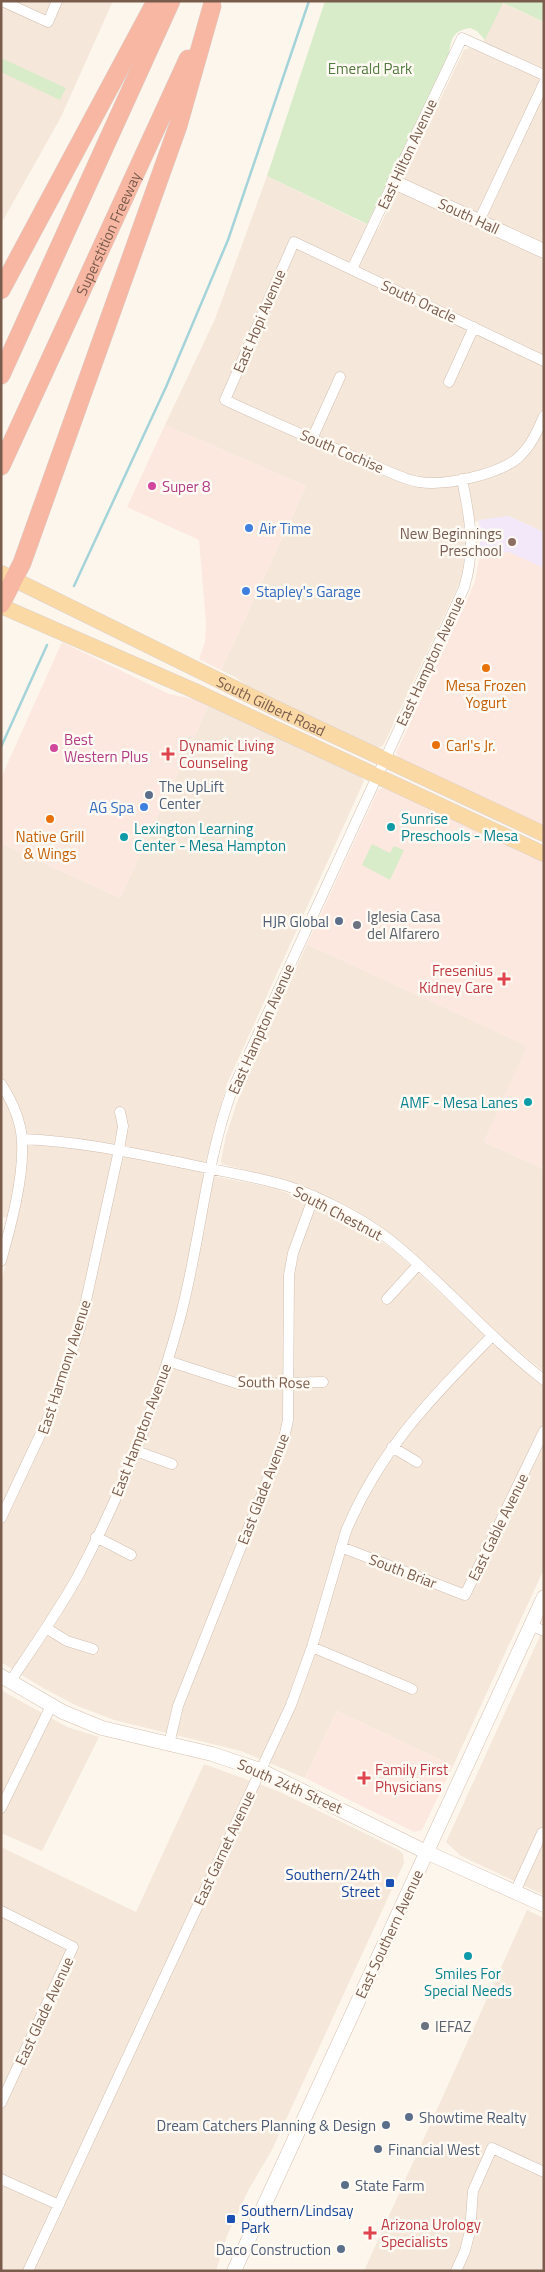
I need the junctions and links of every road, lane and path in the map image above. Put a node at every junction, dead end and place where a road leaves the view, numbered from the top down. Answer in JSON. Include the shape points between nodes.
{"nodes":[{"id":1,"x":2,"y":1,"type":"edge"},
{"id":2,"x":57,"y":1,"type":"edge"},
{"id":3,"x":156,"y":1,"type":"edge"},
{"id":4,"x":171,"y":1,"type":"edge"},
{"id":5,"x":213,"y":4,"type":"edge"},
{"id":6,"x":544,"y":75,"type":"edge"},
{"id":7,"x":544,"y":83,"type":"edge"},
{"id":8,"x":394,"y":182,"type":"junction"},
{"id":9,"x":479,"y":221,"type":"junction"},
{"id":10,"x":294,"y":242,"type":"joint"},
{"id":11,"x":544,"y":251,"type":"edge"},
{"id":12,"x":352,"y":269,"type":"junction"},
{"id":13,"x":1,"y":290,"type":"edge"},
{"id":14,"x":474,"y":327,"type":"junction"},
{"id":15,"x":544,"y":360,"type":"edge"},
{"id":16,"x":1,"y":375,"type":"edge"},
{"id":17,"x":340,"y":377,"type":"dead end"},
{"id":18,"x":449,"y":382,"type":"dead end"},
{"id":19,"x":225,"y":400,"type":"joint"},
{"id":20,"x":544,"y":416,"type":"edge"},
{"id":21,"x":312,"y":439,"type":"junction"},
{"id":22,"x":1,"y":466,"type":"edge"},
{"id":23,"x":462,"y":480,"type":"junction"},
{"id":24,"x":8,"y":576,"type":"edge"},
{"id":25,"x":1,"y":605,"type":"edge"},
{"id":26,"x":385,"y":760,"type":"junction"},
{"id":27,"x":377,"y":776,"type":"junction"},
{"id":28,"x":544,"y":834,"type":"edge"},
{"id":29,"x":544,"y":854,"type":"edge"},
{"id":30,"x":1,"y":1084,"type":"edge"},
{"id":31,"x":120,"y":1112,"type":"dead end"},
{"id":32,"x":22,"y":1139,"type":"junction"},
{"id":33,"x":119,"y":1150,"type":"junction"},
{"id":34,"x":211,"y":1169,"type":"junction"},
{"id":35,"x":314,"y":1196,"type":"junction"},
{"id":36,"x":1,"y":1261,"type":"edge"},
{"id":37,"x":418,"y":1265,"type":"junction"},
{"id":38,"x":388,"y":1299,"type":"dead end"},
{"id":39,"x":492,"y":1336,"type":"junction"},
{"id":40,"x":168,"y":1362,"type":"junction"},
{"id":41,"x":544,"y":1380,"type":"edge"},
{"id":42,"x":323,"y":1382,"type":"dead end"},
{"id":43,"x":289,"y":1384,"type":"junction"},
{"id":44,"x":544,"y":1431,"type":"edge"},
{"id":45,"x":392,"y":1447,"type":"junction"},
{"id":46,"x":136,"y":1451,"type":"junction"},
{"id":47,"x":417,"y":1462,"type":"dead end"},
{"id":48,"x":172,"y":1464,"type":"dead end"},
{"id":49,"x":1,"y":1518,"type":"edge"},
{"id":50,"x":96,"y":1537,"type":"junction"},
{"id":51,"x":341,"y":1547,"type":"junction"},
{"id":52,"x":131,"y":1555,"type":"dead end"},
{"id":53,"x":465,"y":1595,"type":"joint"},
{"id":54,"x":544,"y":1597,"type":"edge"},
{"id":55,"x":46,"y":1628,"type":"junction"},
{"id":56,"x":537,"y":1628,"type":"edge"},
{"id":57,"x":312,"y":1647,"type":"junction"},
{"id":58,"x":93,"y":1649,"type":"dead end"},
{"id":59,"x":6,"y":1679,"type":"edge"},
{"id":60,"x":412,"y":1689,"type":"dead end"},
{"id":61,"x":51,"y":1706,"type":"junction"},
{"id":62,"x":169,"y":1744,"type":"junction"},
{"id":63,"x":260,"y":1770,"type":"junction"},
{"id":64,"x":1,"y":1808,"type":"edge"},
{"id":65,"x":542,"y":1833,"type":"dead end"},
{"id":66,"x":426,"y":1852,"type":"junction"},
{"id":67,"x":515,"y":1892,"type":"junction"},
{"id":68,"x":544,"y":1905,"type":"edge"},
{"id":69,"x":1,"y":1911,"type":"edge"},
{"id":70,"x":1,"y":2103,"type":"edge"},
{"id":71,"x":544,"y":2172,"type":"edge"},
{"id":72,"x":1,"y":2179,"type":"edge"},
{"id":73,"x":59,"y":2205,"type":"junction"},
{"id":74,"x":28,"y":2271,"type":"edge"},
{"id":75,"x":234,"y":2271,"type":"edge"},
{"id":76,"x":456,"y":2271,"type":"edge"}],
"edges":[{"from":1,"to":2,"type":"street","via":[[48,22]]},
{"from":3,"to":13,"type":"highway"},
{"from":4,"to":16,"type":"highway"},
{"from":5,"to":22,"type":"highway","name":"Superstition Freeway"},
{"from":5,"to":24,"type":"highway","via":[[178,126],[22,563]]},
{"from":6,"to":8,"type":"street","name":"East Hilton Avenue","via":[[462,38]]},
{"from":7,"to":9,"type":"street"},
{"from":8,"to":9,"type":"street","name":"South Hall"},
{"from":8,"to":12,"type":"street","name":"East Hilton Avenue"},
{"from":9,"to":11,"type":"street","name":"South Hall"},
{"from":10,"to":12,"type":"street","name":"South Oracle"},
{"from":10,"to":19,"type":"street","name":"East Hopi Avenue"},
{"from":12,"to":14,"type":"street","name":"South Oracle"},
{"from":14,"to":15,"type":"street","name":"South Oracle"},
{"from":14,"to":18,"type":"street"},
{"from":17,"to":21,"type":"street"},
{"from":19,"to":21,"type":"street","name":"South Cochise"},
{"from":20,"to":23,"type":"street","via":[[533,440],[517,459]]},
{"from":21,"to":23,"type":"street","name":"South Cochise","via":[[418,482]]},
{"from":23,"to":26,"type":"street","name":"East Hampton Avenue","via":[[472,537],[469,572],[459,601]]},
{"from":24,"to":25,"type":"highway"},
{"from":24,"to":26,"type":"main road","name":"South Gilbert Road"},
{"from":25,"to":27,"type":"main road","name":"South Gilbert Road"},
{"from":26,"to":27,"type":"street","name":"East Hampton Avenue"},
{"from":26,"to":28,"type":"main road","name":"South Gilbert Road"},
{"from":27,"to":29,"type":"main road","name":"South Gilbert Road"},
{"from":27,"to":34,"type":"street","name":"East Hampton Avenue","via":[[236,1083],[223,1118]]},
{"from":30,"to":32,"type":"street","via":[[12,1101]]},
{"from":31,"to":33,"type":"street","name":"East Harmony Avenue","via":[[123,1126]]},
{"from":32,"to":33,"type":"street","name":"South Chestnut","via":[[75,1142]]},
{"from":32,"to":36,"type":"street","via":[[19,1177]]},
{"from":33,"to":34,"type":"street","name":"South Chestnut"},
{"from":33,"to":49,"type":"street","name":"East Harmony Avenue","via":[[80,1328],[49,1416]]},
{"from":34,"to":35,"type":"street","name":"South Chestnut","via":[[280,1184]]},
{"from":34,"to":40,"type":"street","name":"East Hampton Avenue","via":[[191,1276]]},
{"from":35,"to":37,"type":"street","name":"South Chestnut","via":[[389,1240]]},
{"from":35,"to":43,"type":"street","name":"East Glade Avenue","via":[[293,1254],[289,1275]]},
{"from":37,"to":38,"type":"street"},
{"from":37,"to":39,"type":"street","name":"South Chestnut"},
{"from":39,"to":41,"type":"street","name":"South Chestnut"},
{"from":39,"to":45,"type":"street","name":"East Garnet Avenue","via":[[427,1403]]},
{"from":40,"to":43,"type":"street","name":"South Rose","via":[[239,1384]]},
{"from":40,"to":46,"type":"street","name":"East Hampton Avenue"},
{"from":42,"to":43,"type":"street","name":"South Rose"},
{"from":43,"to":62,"type":"street","name":"East Glade Avenue","via":[[284,1438],[178,1706]]},
{"from":44,"to":53,"type":"street","name":"East Gable Avenue"},
{"from":45,"to":47,"type":"street"},
{"from":45,"to":51,"type":"street","name":"East Garnet Avenue","via":[[356,1508]]},
{"from":46,"to":48,"type":"street"},
{"from":46,"to":50,"type":"street","name":"East Hampton Avenue"},
{"from":50,"to":52,"type":"street"},
{"from":50,"to":55,"type":"street","name":"East Hampton Avenue"},
{"from":51,"to":53,"type":"street","name":"South Briar"},
{"from":51,"to":57,"type":"street","name":"East Garnet Avenue"},
{"from":54,"to":56,"type":"street","name":"East Southern Avenue"},
{"from":55,"to":58,"type":"street","via":[[67,1641]]},
{"from":55,"to":59,"type":"street","name":"East Hampton Avenue"},
{"from":56,"to":66,"type":"street","name":"East Southern Avenue"},
{"from":57,"to":60,"type":"street"},
{"from":57,"to":63,"type":"street","name":"East Garnet Avenue","via":[[291,1705]]},
{"from":59,"to":61,"type":"street","name":"South 24th Street"},
{"from":61,"to":62,"type":"street","name":"South 24th Street","via":[[102,1728]]},
{"from":61,"to":64,"type":"street"},
{"from":62,"to":63,"type":"street","name":"South 24th Street"},
{"from":63,"to":66,"type":"street","name":"South 24th Street"},
{"from":63,"to":73,"type":"street","name":"East Garnet Avenue"},
{"from":65,"to":67,"type":"street"},
{"from":66,"to":67,"type":"street","name":"South 24th Street"},
{"from":66,"to":75,"type":"street","name":"East Southern Avenue"},
{"from":67,"to":68,"type":"street","name":"South 24th Street"},
{"from":69,"to":70,"type":"street","name":"East Glade Avenue","via":[[73,1947]]},
{"from":71,"to":76,"type":"street","via":[[492,2148],[473,2191],[470,2231]]},
{"from":72,"to":73,"type":"street"},
{"from":73,"to":74,"type":"street","name":"East Garnet Avenue"}]}
